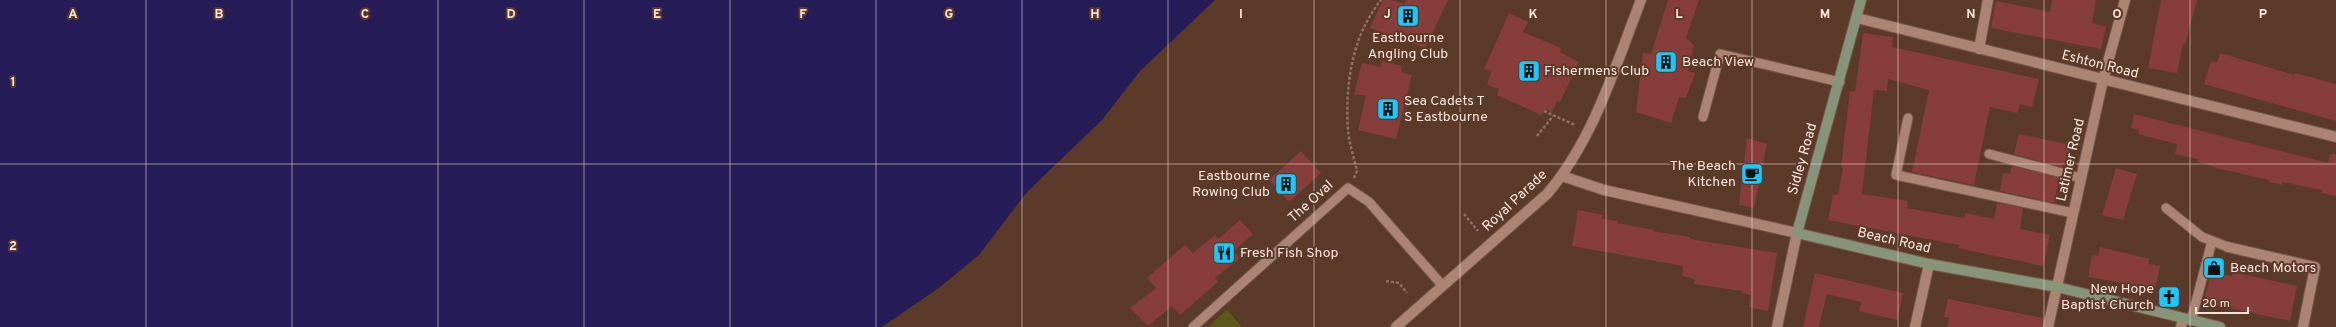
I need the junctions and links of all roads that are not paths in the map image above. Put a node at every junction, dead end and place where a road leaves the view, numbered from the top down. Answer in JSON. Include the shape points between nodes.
{"nodes":[{"id":1,"x":1641,"y":0,"type":"edge"},
{"id":2,"x":1861,"y":0,"type":"edge"},
{"id":3,"x":1988,"y":0,"type":"edge"},
{"id":4,"x":2124,"y":0,"type":"edge"},
{"id":5,"x":1857,"y":18,"type":"junction"},
{"id":6,"x":1979,"y":49,"type":"junction"},
{"id":7,"x":2103,"y":80,"type":"junction"},
{"id":8,"x":1840,"y":82,"type":"junction"},
{"id":9,"x":1703,"y":117,"type":"dead end"},
{"id":10,"x":1908,"y":118,"type":"dead end"},
{"id":11,"x":2336,"y":137,"type":"edge"},
{"id":12,"x":1990,"y":154,"type":"dead end"},
{"id":13,"x":1562,"y":176,"type":"junction"},
{"id":14,"x":2081,"y":178,"type":"junction"},
{"id":15,"x":2166,"y":208,"type":"dead end"},
{"id":16,"x":2074,"y":213,"type":"junction"},
{"id":17,"x":1797,"y":233,"type":"junction"},
{"id":18,"x":2212,"y":241,"type":"junction"},
{"id":19,"x":2228,"y":247,"type":"joint"},
{"id":20,"x":1929,"y":264,"type":"junction"},
{"id":21,"x":1442,"y":285,"type":"junction"},
{"id":22,"x":2057,"y":287,"type":"junction"},
{"id":23,"x":2185,"y":322,"type":"edge"},
{"id":24,"x":1193,"y":327,"type":"edge"},
{"id":25,"x":1396,"y":327,"type":"edge"},
{"id":26,"x":1777,"y":327,"type":"edge"},
{"id":27,"x":1915,"y":327,"type":"edge"},
{"id":28,"x":2048,"y":327,"type":"edge"},
{"id":29,"x":2220,"y":327,"type":"edge"},
{"id":30,"x":2303,"y":327,"type":"edge"}],
"edges":[{"from":1,"to":13,"type":"street","name":"Royal Parade","via":[[1589,131]]},
{"from":2,"to":5,"type":"main road","name":"Sidley Road"},
{"from":3,"to":6,"type":"street"},
{"from":4,"to":7,"type":"street","name":"Latimer Road"},
{"from":5,"to":6,"type":"street","name":"Eshton Road"},
{"from":5,"to":8,"type":"main road","name":"Sidley Road"},
{"from":6,"to":7,"type":"street","name":"Eshton Road"},
{"from":7,"to":11,"type":"street","name":"Eshton Road"},
{"from":7,"to":14,"type":"street","name":"Latimer Road"},
{"from":8,"to":9,"type":"lane","via":[[1720,54]]},
{"from":8,"to":17,"type":"main road","name":"Sidley Road"},
{"from":10,"to":16,"type":"lane","via":[[1896,175]]},
{"from":12,"to":14,"type":"lane"},
{"from":13,"to":17,"type":"street","name":"Beach Road","via":[[1604,190]]},
{"from":13,"to":21,"type":"street","name":"Royal Parade","via":[[1547,194]]},
{"from":14,"to":16,"type":"street","name":"Latimer Road"},
{"from":15,"to":18,"type":"lane","via":[[2202,237]]},
{"from":16,"to":22,"type":"street","name":"Latimer Road"},
{"from":17,"to":20,"type":"main road","name":"Beach Road"},
{"from":17,"to":26,"type":"street","name":"Sidley Road"},
{"from":18,"to":19,"type":"lane"},
{"from":18,"to":23,"type":"lane"},
{"from":19,"to":30,"type":"street","via":[[2315,267]]},
{"from":20,"to":22,"type":"main road","name":"Beach Road"},
{"from":20,"to":27,"type":"street"},
{"from":21,"to":24,"type":"lane","name":"The Oval","via":[[1369,202],[1348,188]]},
{"from":21,"to":25,"type":"street","name":"Royal Parade"},
{"from":22,"to":23,"type":"main road","name":"Beach Road"},
{"from":22,"to":28,"type":"street","name":"Latimer Road"},
{"from":23,"to":29,"type":"main road","name":"Beach Road"}]}
